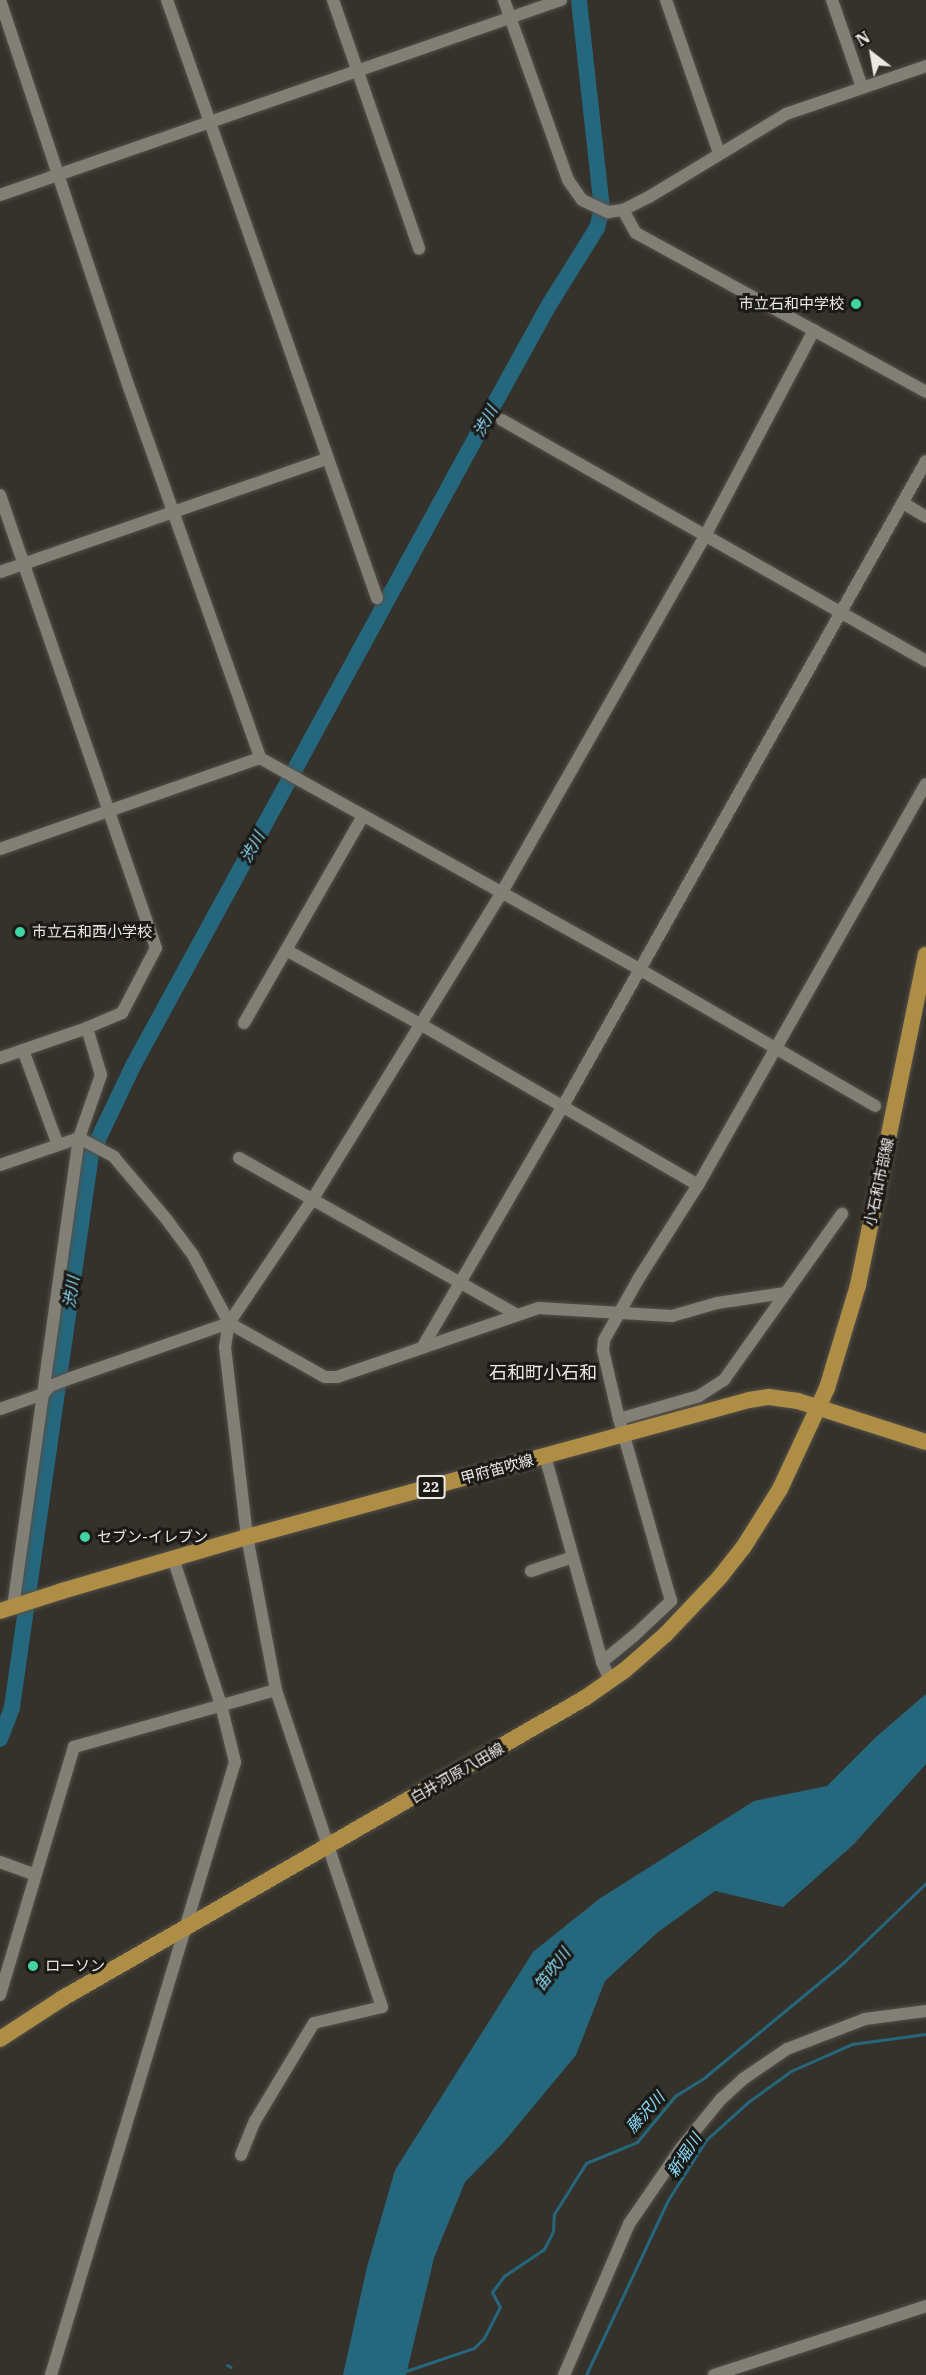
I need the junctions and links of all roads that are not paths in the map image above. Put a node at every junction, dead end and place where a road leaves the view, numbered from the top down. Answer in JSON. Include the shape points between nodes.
{"nodes":[{"id":1,"x":0,"y":0,"type":"edge"},
{"id":2,"x":167,"y":0,"type":"edge"},
{"id":3,"x":333,"y":0,"type":"edge"},
{"id":4,"x":504,"y":0,"type":"edge"},
{"id":5,"x":561,"y":0,"type":"edge"},
{"id":6,"x":666,"y":0,"type":"edge"},
{"id":7,"x":832,"y":0,"type":"edge"},
{"id":8,"x":509,"y":16,"type":"junction"},
{"id":9,"x":926,"y":66,"type":"edge"},
{"id":10,"x":357,"y":68,"type":"junction"},
{"id":11,"x":862,"y":87,"type":"junction"},
{"id":12,"x":209,"y":121,"type":"junction"},
{"id":13,"x":719,"y":153,"type":"junction"},
{"id":14,"x":58,"y":174,"type":"junction"},
{"id":15,"x":0,"y":195,"type":"edge"},
{"id":16,"x":623,"y":210,"type":"junction"},
{"id":17,"x":419,"y":249,"type":"dead end"},
{"id":18,"x":814,"y":330,"type":"junction"},
{"id":19,"x":926,"y":392,"type":"edge"},
{"id":20,"x":502,"y":420,"type":"dead end"},
{"id":21,"x":326,"y":459,"type":"junction"},
{"id":22,"x":926,"y":461,"type":"edge"},
{"id":23,"x":0,"y":495,"type":"edge"},
{"id":24,"x":903,"y":503,"type":"junction"},
{"id":25,"x":174,"y":510,"type":"junction"},
{"id":26,"x":926,"y":517,"type":"edge"},
{"id":27,"x":705,"y":536,"type":"junction"},
{"id":28,"x":23,"y":564,"type":"junction"},
{"id":29,"x":0,"y":572,"type":"edge"},
{"id":30,"x":377,"y":598,"type":"dead end"},
{"id":31,"x":842,"y":614,"type":"junction"},
{"id":32,"x":926,"y":662,"type":"edge"},
{"id":33,"x":260,"y":758,"type":"junction"},
{"id":34,"x":926,"y":784,"type":"edge"},
{"id":35,"x":109,"y":810,"type":"junction"},
{"id":36,"x":363,"y":816,"type":"junction"},
{"id":37,"x":0,"y":849,"type":"edge"},
{"id":38,"x":502,"y":892,"type":"junction"},
{"id":39,"x":286,"y":950,"type":"junction"},
{"id":40,"x":926,"y":954,"type":"edge"},
{"id":41,"x":639,"y":969,"type":"junction"},
{"id":42,"x":244,"y":1023,"type":"dead end"},
{"id":43,"x":422,"y":1025,"type":"junction"},
{"id":44,"x":87,"y":1028,"type":"junction"},
{"id":45,"x":776,"y":1048,"type":"junction"},
{"id":46,"x":23,"y":1050,"type":"junction"},
{"id":47,"x":0,"y":1058,"type":"edge"},
{"id":48,"x":563,"y":1106,"type":"junction"},
{"id":49,"x":875,"y":1106,"type":"dead end"},
{"id":50,"x":83,"y":1141,"type":"junction"},
{"id":51,"x":58,"y":1145,"type":"junction"},
{"id":52,"x":239,"y":1158,"type":"dead end"},
{"id":53,"x":0,"y":1165,"type":"edge"},
{"id":54,"x":698,"y":1185,"type":"junction"},
{"id":55,"x":312,"y":1200,"type":"junction"},
{"id":56,"x":842,"y":1214,"type":"dead end"},
{"id":57,"x":461,"y":1283,"type":"junction"},
{"id":58,"x":785,"y":1293,"type":"junction"},
{"id":59,"x":620,"y":1313,"type":"junction"},
{"id":60,"x":516,"y":1314,"type":"junction"},
{"id":61,"x":228,"y":1323,"type":"junction"},
{"id":62,"x":422,"y":1348,"type":"junction"},
{"id":63,"x":46,"y":1390,"type":"junction"},
{"id":64,"x":826,"y":1408,"type":"junction"},
{"id":65,"x":0,"y":1409,"type":"edge"},
{"id":66,"x":621,"y":1427,"type":"junction"},
{"id":67,"x":926,"y":1442,"type":"edge"},
{"id":68,"x":545,"y":1456,"type":"junction"},
{"id":69,"x":247,"y":1537,"type":"junction"},
{"id":70,"x":573,"y":1557,"type":"junction"},
{"id":71,"x":173,"y":1558,"type":"junction"},
{"id":72,"x":531,"y":1571,"type":"dead end"},
{"id":73,"x":11,"y":1608,"type":"edge"},
{"id":74,"x":602,"y":1662,"type":"junction"},
{"id":75,"x":610,"y":1680,"type":"junction"},
{"id":76,"x":276,"y":1690,"type":"junction"},
{"id":77,"x":221,"y":1705,"type":"junction"},
{"id":78,"x":329,"y":1846,"type":"junction"},
{"id":79,"x":0,"y":1862,"type":"edge"},
{"id":80,"x":35,"y":1875,"type":"junction"},
{"id":81,"x":186,"y":1927,"type":"junction"},
{"id":82,"x":0,"y":1995,"type":"edge"},
{"id":83,"x":926,"y":2011,"type":"edge"},
{"id":84,"x":0,"y":2039,"type":"edge"},
{"id":85,"x":241,"y":2155,"type":"dead end"},
{"id":86,"x":926,"y":2306,"type":"edge"},
{"id":87,"x":51,"y":2375,"type":"edge"},
{"id":88,"x":564,"y":2375,"type":"edge"},
{"id":89,"x":714,"y":2375,"type":"edge"}],
"edges":[{"from":1,"to":14,"type":"street"},
{"from":2,"to":12,"type":"street"},
{"from":3,"to":10,"type":"street"},
{"from":4,"to":8,"type":"street"},
{"from":5,"to":8,"type":"street"},
{"from":6,"to":13,"type":"street"},
{"from":7,"to":11,"type":"street"},
{"from":8,"to":10,"type":"street"},
{"from":8,"to":16,"type":"street","via":[[568,180],[582,200],[592,206],[608,212]]},
{"from":9,"to":11,"type":"street"},
{"from":10,"to":12,"type":"street"},
{"from":10,"to":17,"type":"street"},
{"from":11,"to":13,"type":"street","via":[[786,114]]},
{"from":12,"to":14,"type":"street"},
{"from":12,"to":21,"type":"street"},
{"from":13,"to":16,"type":"street"},
{"from":14,"to":15,"type":"street"},
{"from":14,"to":25,"type":"street"},
{"from":16,"to":18,"type":"street","via":[[636,233]]},
{"from":18,"to":19,"type":"street"},
{"from":18,"to":27,"type":"street"},
{"from":20,"to":27,"type":"street"},
{"from":21,"to":25,"type":"street"},
{"from":21,"to":30,"type":"street"},
{"from":22,"to":24,"type":"street"},
{"from":23,"to":28,"type":"street"},
{"from":24,"to":26,"type":"street"},
{"from":24,"to":31,"type":"street"},
{"from":25,"to":28,"type":"street"},
{"from":25,"to":33,"type":"street"},
{"from":27,"to":31,"type":"street"},
{"from":27,"to":38,"type":"street"},
{"from":28,"to":29,"type":"street"},
{"from":28,"to":35,"type":"street"},
{"from":31,"to":32,"type":"street"},
{"from":31,"to":41,"type":"street"},
{"from":33,"to":35,"type":"street"},
{"from":33,"to":36,"type":"street"},
{"from":34,"to":45,"type":"street"},
{"from":35,"to":37,"type":"street"},
{"from":35,"to":44,"type":"street","via":[[156,948],[122,1013]]},
{"from":36,"to":38,"type":"street"},
{"from":36,"to":39,"type":"street"},
{"from":38,"to":41,"type":"street"},
{"from":38,"to":43,"type":"street"},
{"from":39,"to":42,"type":"street"},
{"from":39,"to":43,"type":"street"},
{"from":40,"to":64,"type":"main road","name":"小石和市部線","via":[[858,1285]]},
{"from":41,"to":45,"type":"street"},
{"from":41,"to":48,"type":"street"},
{"from":43,"to":48,"type":"street"},
{"from":43,"to":55,"type":"street"},
{"from":44,"to":46,"type":"street"},
{"from":44,"to":50,"type":"street","via":[[101,1075]]},
{"from":45,"to":49,"type":"street"},
{"from":45,"to":54,"type":"street"},
{"from":46,"to":47,"type":"street"},
{"from":46,"to":51,"type":"street"},
{"from":48,"to":54,"type":"street"},
{"from":48,"to":57,"type":"street"},
{"from":50,"to":51,"type":"street"},
{"from":50,"to":61,"type":"street","via":[[114,1157],[193,1255]]},
{"from":50,"to":63,"type":"street"},
{"from":51,"to":53,"type":"street"},
{"from":52,"to":55,"type":"street"},
{"from":54,"to":59,"type":"street"},
{"from":55,"to":57,"type":"street"},
{"from":55,"to":61,"type":"street"},
{"from":56,"to":58,"type":"street"},
{"from":57,"to":60,"type":"street"},
{"from":57,"to":62,"type":"street"},
{"from":58,"to":59,"type":"street","via":[[717,1303],[672,1316]]},
{"from":58,"to":66,"type":"street","via":[[756,1338],[718,1385]]},
{"from":59,"to":60,"type":"street","via":[[538,1308]]},
{"from":59,"to":66,"type":"street","via":[[604,1340],[603,1350]]},
{"from":60,"to":62,"type":"street"},
{"from":61,"to":62,"type":"street","via":[[325,1377],[337,1377]]},
{"from":61,"to":63,"type":"street"},
{"from":61,"to":69,"type":"street","via":[[225,1347]]},
{"from":63,"to":65,"type":"street"},
{"from":63,"to":73,"type":"street"},
{"from":64,"to":66,"type":"main road","name":"甲府笛吹線","number":"22","via":[[788,1399],[758,1398]]},
{"from":64,"to":67,"type":"main road","name":"甲府笛吹線","number":"22"},
{"from":64,"to":75,"type":"main road","name":"白井河原八田線","via":[[780,1489],[731,1563],[665,1635]]},
{"from":66,"to":68,"type":"main road","name":"甲府笛吹線","number":"22"},
{"from":66,"to":74,"type":"street","via":[[671,1601]]},
{"from":68,"to":69,"type":"main road","name":"甲府笛吹線","number":"22"},
{"from":68,"to":70,"type":"street"},
{"from":69,"to":71,"type":"main road","name":"甲府笛吹線","number":"22"},
{"from":69,"to":76,"type":"street"},
{"from":70,"to":72,"type":"street"},
{"from":70,"to":74,"type":"street"},
{"from":71,"to":73,"type":"main road","name":"甲府笛吹線","number":"22"},
{"from":71,"to":77,"type":"street"},
{"from":74,"to":75,"type":"street"},
{"from":75,"to":78,"type":"main road","name":"白井河原八田線","via":[[559,1714]]},
{"from":76,"to":77,"type":"street"},
{"from":76,"to":78,"type":"street"},
{"from":77,"to":80,"type":"street","via":[[74,1747]]},
{"from":77,"to":81,"type":"street","via":[[235,1758]]},
{"from":78,"to":81,"type":"main road","name":"白井河原八田線"},
{"from":78,"to":85,"type":"street","via":[[382,2007],[315,2023],[255,2121]]},
{"from":79,"to":80,"type":"street"},
{"from":80,"to":82,"type":"street"},
{"from":81,"to":84,"type":"main road","name":"白井河原八田線"},
{"from":81,"to":87,"type":"street"},
{"from":83,"to":88,"type":"street","via":[[866,2019],[787,2049],[721,2099],[681,2148],[629,2224]]},
{"from":86,"to":89,"type":"street"}]}
